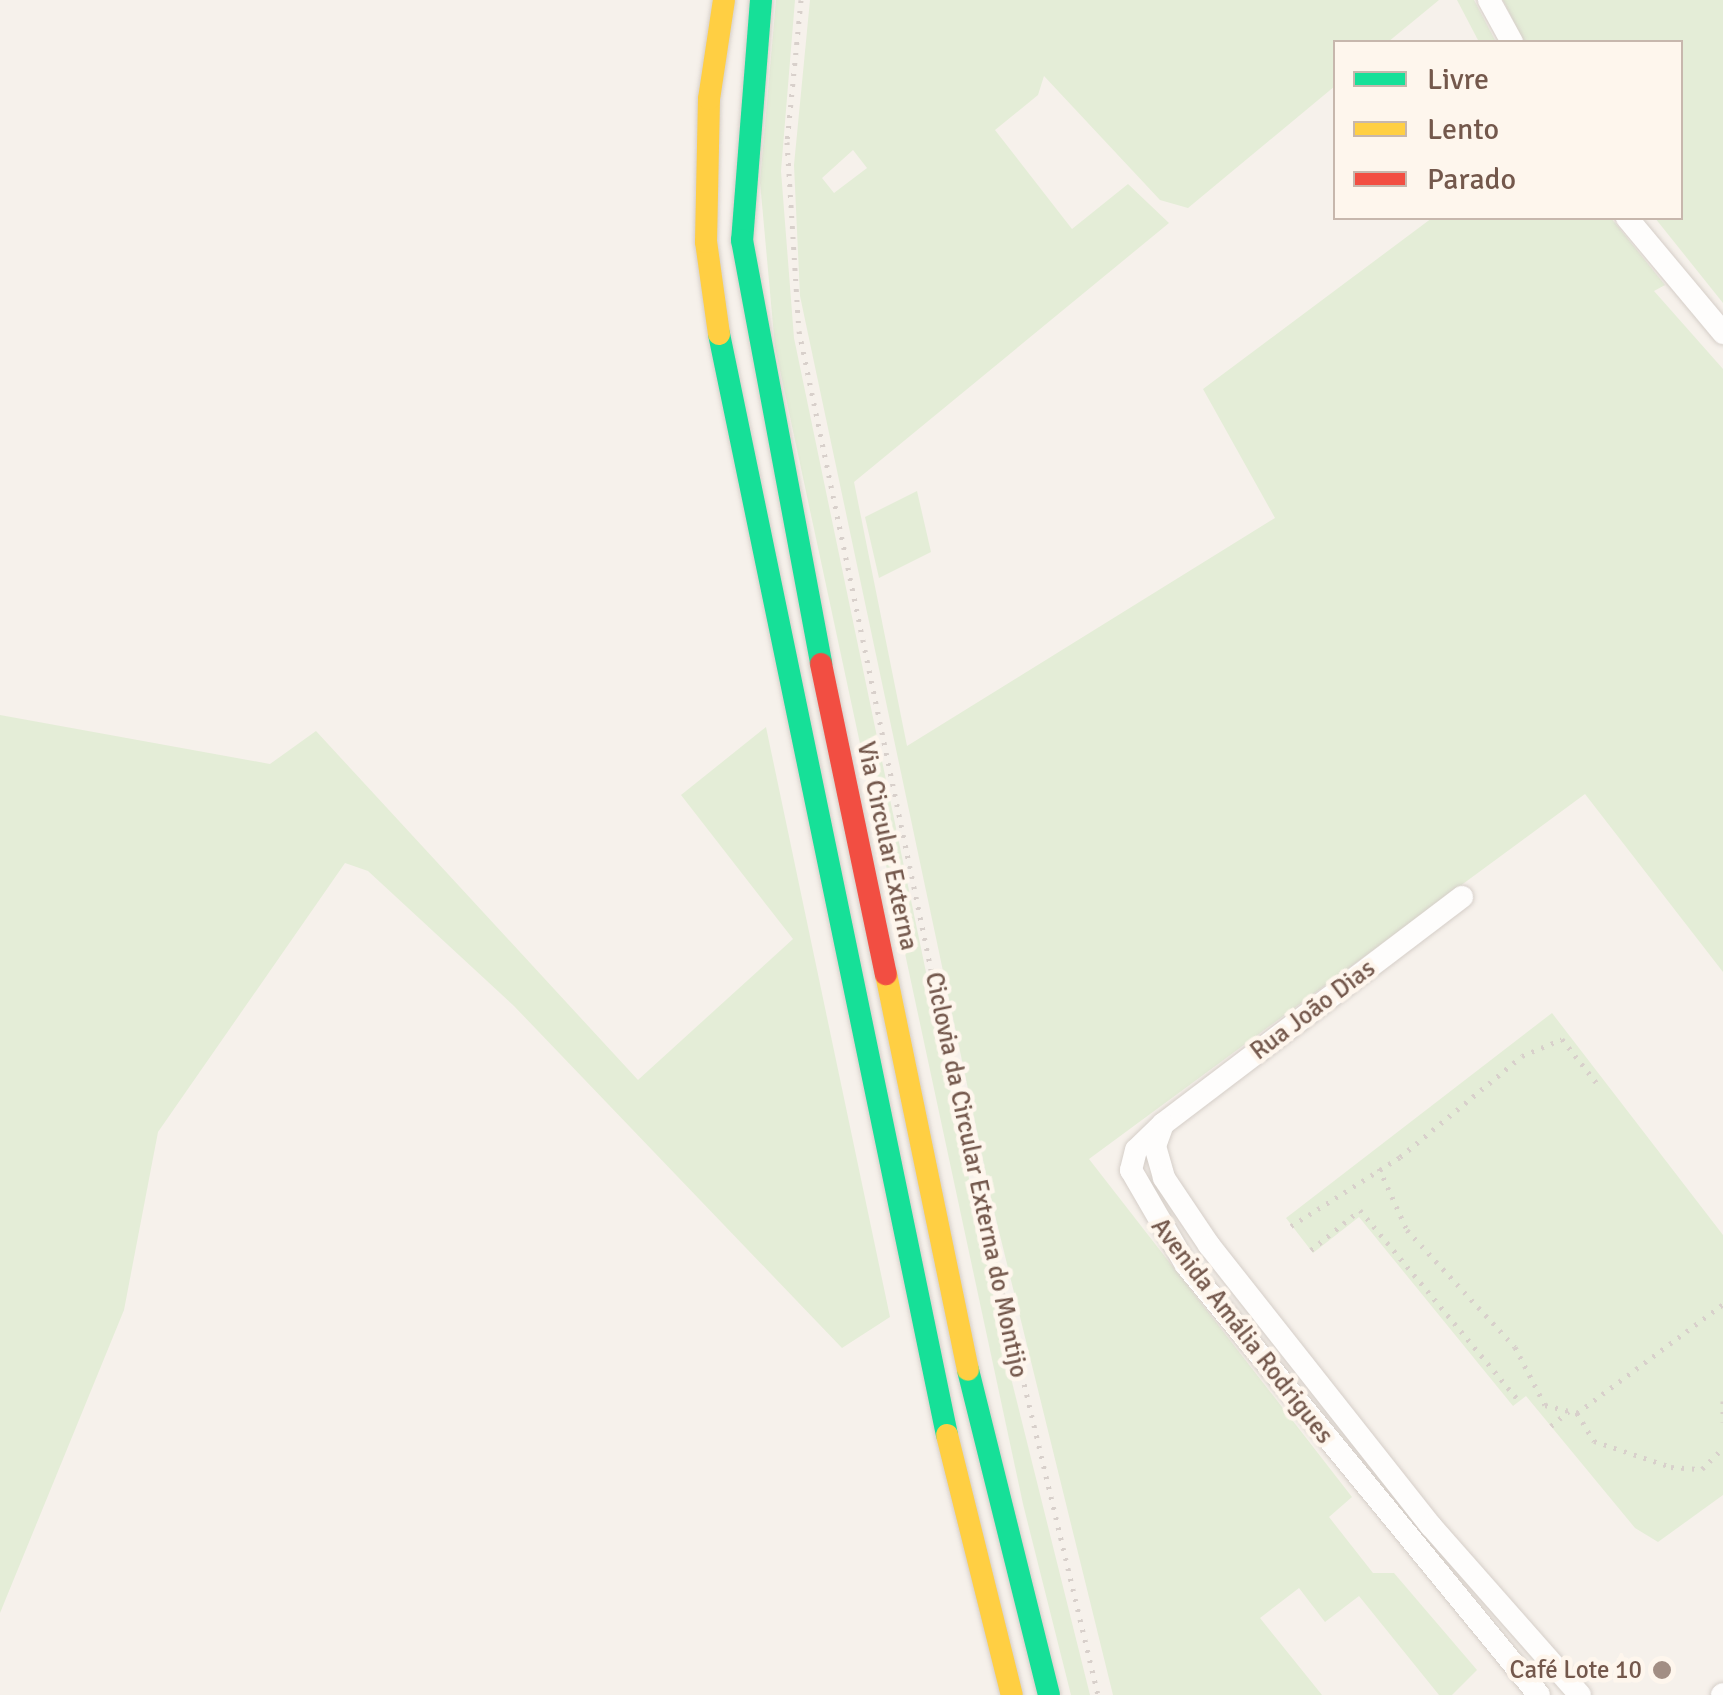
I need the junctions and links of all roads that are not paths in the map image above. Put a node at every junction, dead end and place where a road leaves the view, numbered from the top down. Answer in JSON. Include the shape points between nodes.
{"nodes":[{"id":1,"x":724,"y":0,"type":"edge"},
{"id":2,"x":761,"y":0,"type":"edge"},
{"id":3,"x":1489,"y":0,"type":"edge"},
{"id":4,"x":1511,"y":40,"type":"edge"},
{"id":5,"x":1629,"y":220,"type":"edge"},
{"id":6,"x":1723,"y":333,"type":"edge"},
{"id":7,"x":1462,"y":897,"type":"dead end"},
{"id":8,"x":1163,"y":1124,"type":"junction"},
{"id":9,"x":1431,"y":1526,"type":"junction"},
{"id":10,"x":1410,"y":1544,"type":"junction"},
{"id":11,"x":1012,"y":1695,"type":"edge"},
{"id":12,"x":1049,"y":1695,"type":"edge"},
{"id":13,"x":1540,"y":1695,"type":"edge"},
{"id":14,"x":1580,"y":1695,"type":"edge"}],
"edges":[{"from":1,"to":11,"type":"main road","via":[[706,242],[726,384],[932,1374]]},
{"from":2,"to":12,"type":"main road","name":"Via Circular Externa","via":[[746,102],[742,240],[762,378],[967,1366]]},
{"from":3,"to":4,"type":"street"},
{"from":5,"to":6,"type":"street"},
{"from":7,"to":8,"type":"street","name":"Rua João Dias"},
{"from":8,"to":9,"type":"street","name":"Avenida Amália Rodrigues","via":[[1155,1146],[1175,1196]]},
{"from":8,"to":10,"type":"street","name":"Avenida Amália Rodrigues","via":[[1136,1150],[1138,1194]]},
{"from":9,"to":10,"type":"street"},
{"from":9,"to":14,"type":"street","name":"Avenida Amália Rodrigues"},
{"from":10,"to":13,"type":"street","name":"Avenida Amália Rodrigues"}]}
